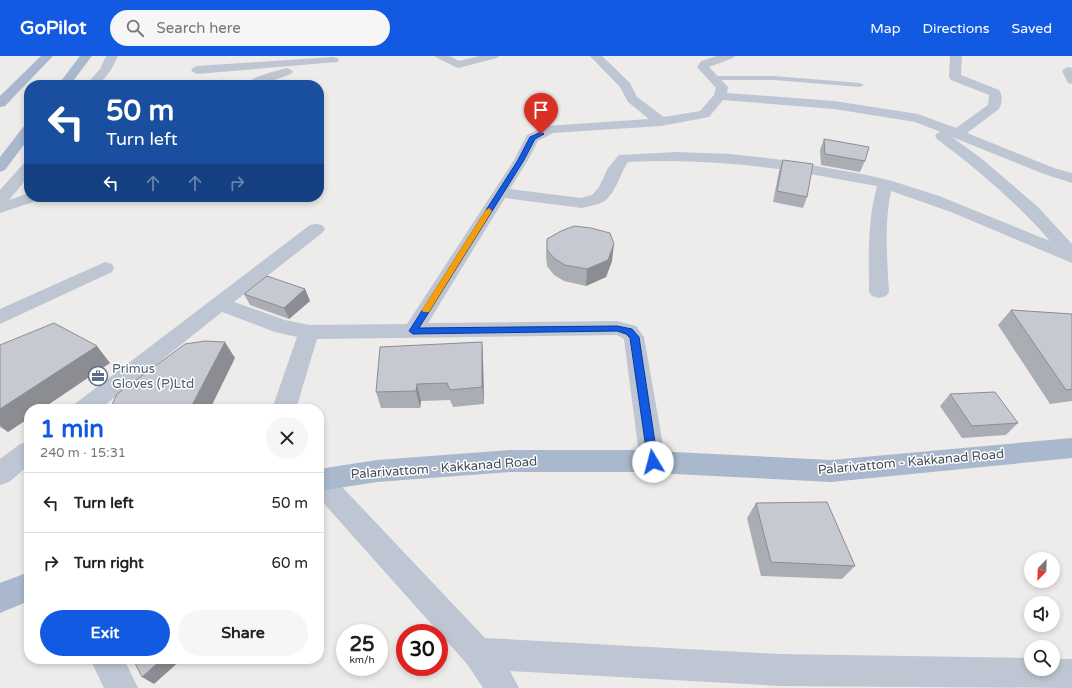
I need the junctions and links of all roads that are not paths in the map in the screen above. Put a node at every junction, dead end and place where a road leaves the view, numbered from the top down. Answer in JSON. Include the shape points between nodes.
{"nodes":[{"id":1,"x":47,"y":56,"type":"edge"},
{"id":2,"x":86,"y":56,"type":"edge"},
{"id":3,"x":112,"y":56,"type":"edge"},
{"id":4,"x":442,"y":56,"type":"edge"},
{"id":5,"x":493,"y":56,"type":"edge"},
{"id":6,"x":596,"y":56,"type":"edge"},
{"id":7,"x":729,"y":56,"type":"edge"},
{"id":8,"x":956,"y":56,"type":"edge"},
{"id":9,"x":348,"y":57,"type":"edge"},
{"id":10,"x":333,"y":60,"type":"junction"},
{"id":11,"x":195,"y":72,"type":"dead end"},
{"id":12,"x":713,"y":78,"type":"junction"},
{"id":13,"x":68,"y":80,"type":"edge"},
{"id":14,"x":96,"y":80,"type":"edge"},
{"id":15,"x":262,"y":80,"type":"edge"},
{"id":16,"x":860,"y":85,"type":"dead end"},
{"id":17,"x":720,"y":96,"type":"junction"},
{"id":18,"x":0,"y":102,"type":"edge"},
{"id":19,"x":898,"y":106,"type":"dead end"},
{"id":20,"x":918,"y":118,"type":"junction"},
{"id":21,"x":661,"y":122,"type":"junction"},
{"id":22,"x":957,"y":134,"type":"junction"},
{"id":23,"x":24,"y":135,"type":"edge"},
{"id":24,"x":0,"y":166,"type":"edge"},
{"id":25,"x":24,"y":172,"type":"edge"},
{"id":26,"x":1072,"y":178,"type":"edge"},
{"id":27,"x":885,"y":184,"type":"junction"},
{"id":28,"x":500,"y":193,"type":"junction"},
{"id":29,"x":0,"y":200,"type":"edge"},
{"id":30,"x":24,"y":200,"type":"edge"},
{"id":31,"x":0,"y":208,"type":"edge"},
{"id":32,"x":316,"y":229,"type":"dead end"},
{"id":33,"x":1072,"y":256,"type":"edge"},
{"id":34,"x":105,"y":268,"type":"dead end"},
{"id":35,"x":879,"y":292,"type":"dead end"},
{"id":36,"x":219,"y":304,"type":"junction"},
{"id":37,"x":0,"y":317,"type":"edge"},
{"id":38,"x":413,"y":331,"type":"junction"},
{"id":39,"x":309,"y":332,"type":"junction"},
{"id":40,"x":90,"y":404,"type":"edge"},
{"id":41,"x":286,"y":404,"type":"edge"},
{"id":42,"x":1072,"y":448,"type":"edge"},
{"id":43,"x":24,"y":455,"type":"edge"},
{"id":44,"x":653,"y":462,"type":"junction"},
{"id":45,"x":0,"y":474,"type":"edge"},
{"id":46,"x":324,"y":479,"type":"edge"},
{"id":47,"x":324,"y":485,"type":"edge"},
{"id":48,"x":24,"y":588,"type":"edge"},
{"id":49,"x":0,"y":598,"type":"edge"},
{"id":50,"x":478,"y":653,"type":"junction"},
{"id":51,"x":109,"y":664,"type":"edge"},
{"id":52,"x":1072,"y":675,"type":"edge"},
{"id":53,"x":789,"y":679,"type":"edge"},
{"id":54,"x":122,"y":688,"type":"edge"},
{"id":55,"x":503,"y":688,"type":"edge"}],
"edges":[{"from":1,"to":18,"type":"main road"},
{"from":2,"to":13,"type":"main road"},
{"from":3,"to":14,"type":"street"},
{"from":4,"to":5,"type":"street","via":[[458,65]]},
{"from":6,"to":21,"type":"street","via":[[626,86],[632,99]]},
{"from":7,"to":12,"type":"street","via":[[705,63],[702,68]]},
{"from":8,"to":22,"type":"street","via":[[955,77],[995,93],[994,106]]},
{"from":9,"to":10,"type":"street"},
{"from":10,"to":11,"type":"street"},
{"from":10,"to":15,"type":"street"},
{"from":12,"to":16,"type":"lane","via":[[774,78]]},
{"from":12,"to":17,"type":"street","via":[[722,87]]},
{"from":17,"to":20,"type":"street","via":[[834,105]]},
{"from":17,"to":21,"type":"street","via":[[704,114]]},
{"from":19,"to":20,"type":"street"},
{"from":20,"to":22,"type":"street"},
{"from":20,"to":33,"type":"street","via":[[977,162],[1032,210]]},
{"from":21,"to":28,"type":"street","via":[[550,129],[532,138]]},
{"from":22,"to":26,"type":"street"},
{"from":23,"to":24,"type":"main road"},
{"from":25,"to":29,"type":"street"},
{"from":27,"to":28,"type":"street","via":[[805,168],[727,157],[650,156],[624,158],[598,198],[582,203]]},
{"from":27,"to":33,"type":"street","via":[[967,212]]},
{"from":27,"to":35,"type":"street","via":[[877,236]]},
{"from":28,"to":38,"type":"street"},
{"from":30,"to":31,"type":"street"},
{"from":32,"to":36,"type":"street"},
{"from":34,"to":37,"type":"street"},
{"from":36,"to":39,"type":"street","via":[[282,327]]},
{"from":36,"to":40,"type":"street"},
{"from":38,"to":39,"type":"street"},
{"from":38,"to":44,"type":"street","via":[[617,328],[629,331],[634,337]]},
{"from":39,"to":41,"type":"street"},
{"from":42,"to":44,"type":"main road","name":"Palarivattom - Kakkanad Road","via":[[831,471]]},
{"from":43,"to":45,"type":"street"},
{"from":44,"to":46,"type":"main road","name":"Palarivattom - Kakkanad Road","via":[[510,461],[377,471]]},
{"from":47,"to":50,"type":"street"},
{"from":48,"to":49,"type":"main road"},
{"from":50,"to":53,"type":"street"},
{"from":50,"to":55,"type":"street"},
{"from":51,"to":54,"type":"street"},
{"from":52,"to":53,"type":"street"}]}
